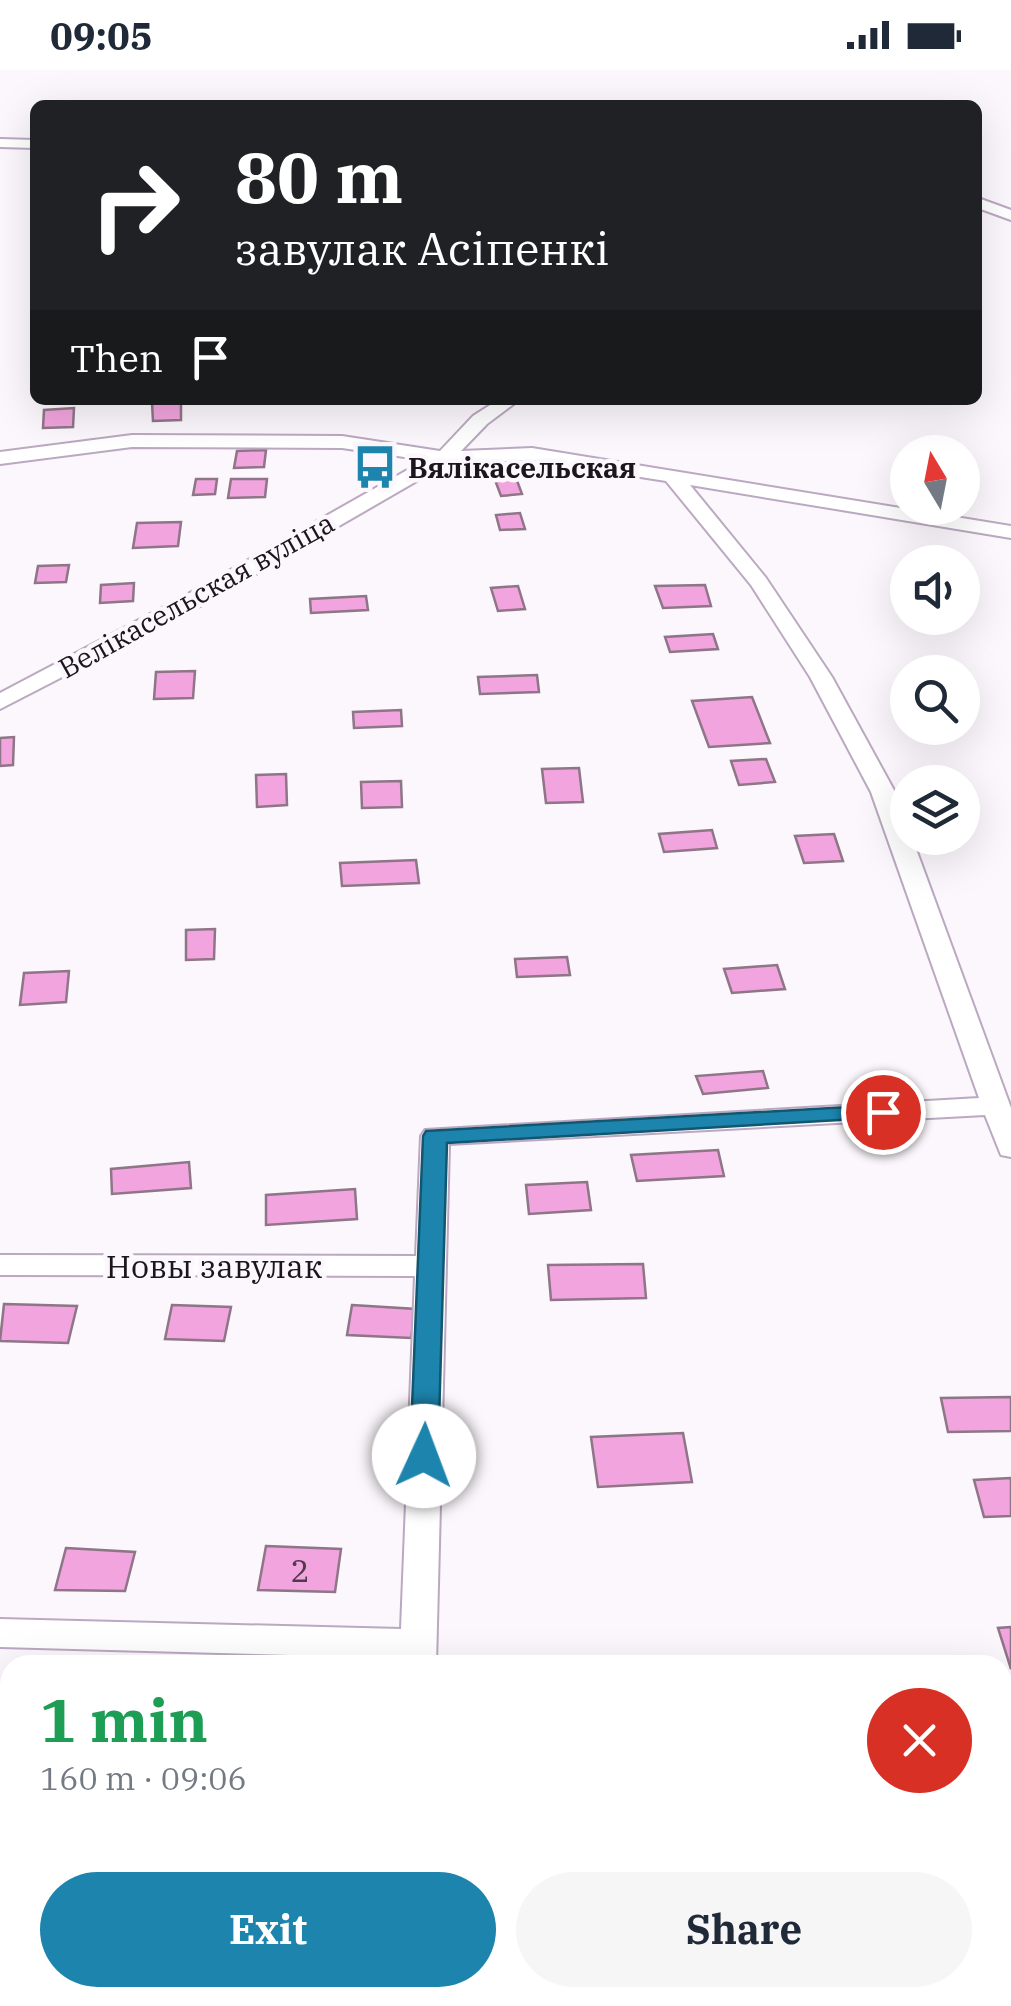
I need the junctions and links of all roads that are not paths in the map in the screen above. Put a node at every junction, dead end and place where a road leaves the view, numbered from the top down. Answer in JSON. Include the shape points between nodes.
{"nodes":[{"id":1,"x":0,"y":143,"type":"edge"},
{"id":2,"x":30,"y":144,"type":"edge"},
{"id":3,"x":982,"y":204,"type":"edge"},
{"id":4,"x":1011,"y":215,"type":"edge"},
{"id":5,"x":982,"y":225,"type":"edge"},
{"id":6,"x":502,"y":405,"type":"edge"},
{"id":7,"x":444,"y":457,"type":"junction"},
{"id":8,"x":0,"y":458,"type":"edge"},
{"id":9,"x":672,"y":476,"type":"junction"},
{"id":10,"x":1011,"y":532,"type":"edge"},
{"id":11,"x":0,"y":702,"type":"edge"},
{"id":12,"x":995,"y":1106,"type":"junction"},
{"id":13,"x":1011,"y":1148,"type":"edge"},
{"id":14,"x":0,"y":1266,"type":"edge"},
{"id":15,"x":429,"y":1266,"type":"junction"},
{"id":16,"x":0,"y":1633,"type":"edge"},
{"id":17,"x":418,"y":1655,"type":"edge"}],
"edges":[{"from":1,"to":2,"type":"street"},
{"from":3,"to":4,"type":"street"},
{"from":4,"to":5,"type":"street"},
{"from":6,"to":7,"type":"street","name":"Велікасельская вуліца"},
{"from":7,"to":8,"type":"street","via":[[342,442],[132,442]]},
{"from":7,"to":9,"type":"street","via":[[532,454]]},
{"from":7,"to":11,"type":"street","name":"Велікасельская вуліца"},
{"from":9,"to":10,"type":"street"},
{"from":9,"to":12,"type":"street","via":[[759,582],[821,677],[883,792]]},
{"from":12,"to":13,"type":"street"},
{"from":12,"to":15,"type":"street","via":[[435,1136]]},
{"from":14,"to":15,"type":"street","name":"Новы завулак"},
{"from":15,"to":17,"type":"street"},
{"from":16,"to":17,"type":"street"}]}
